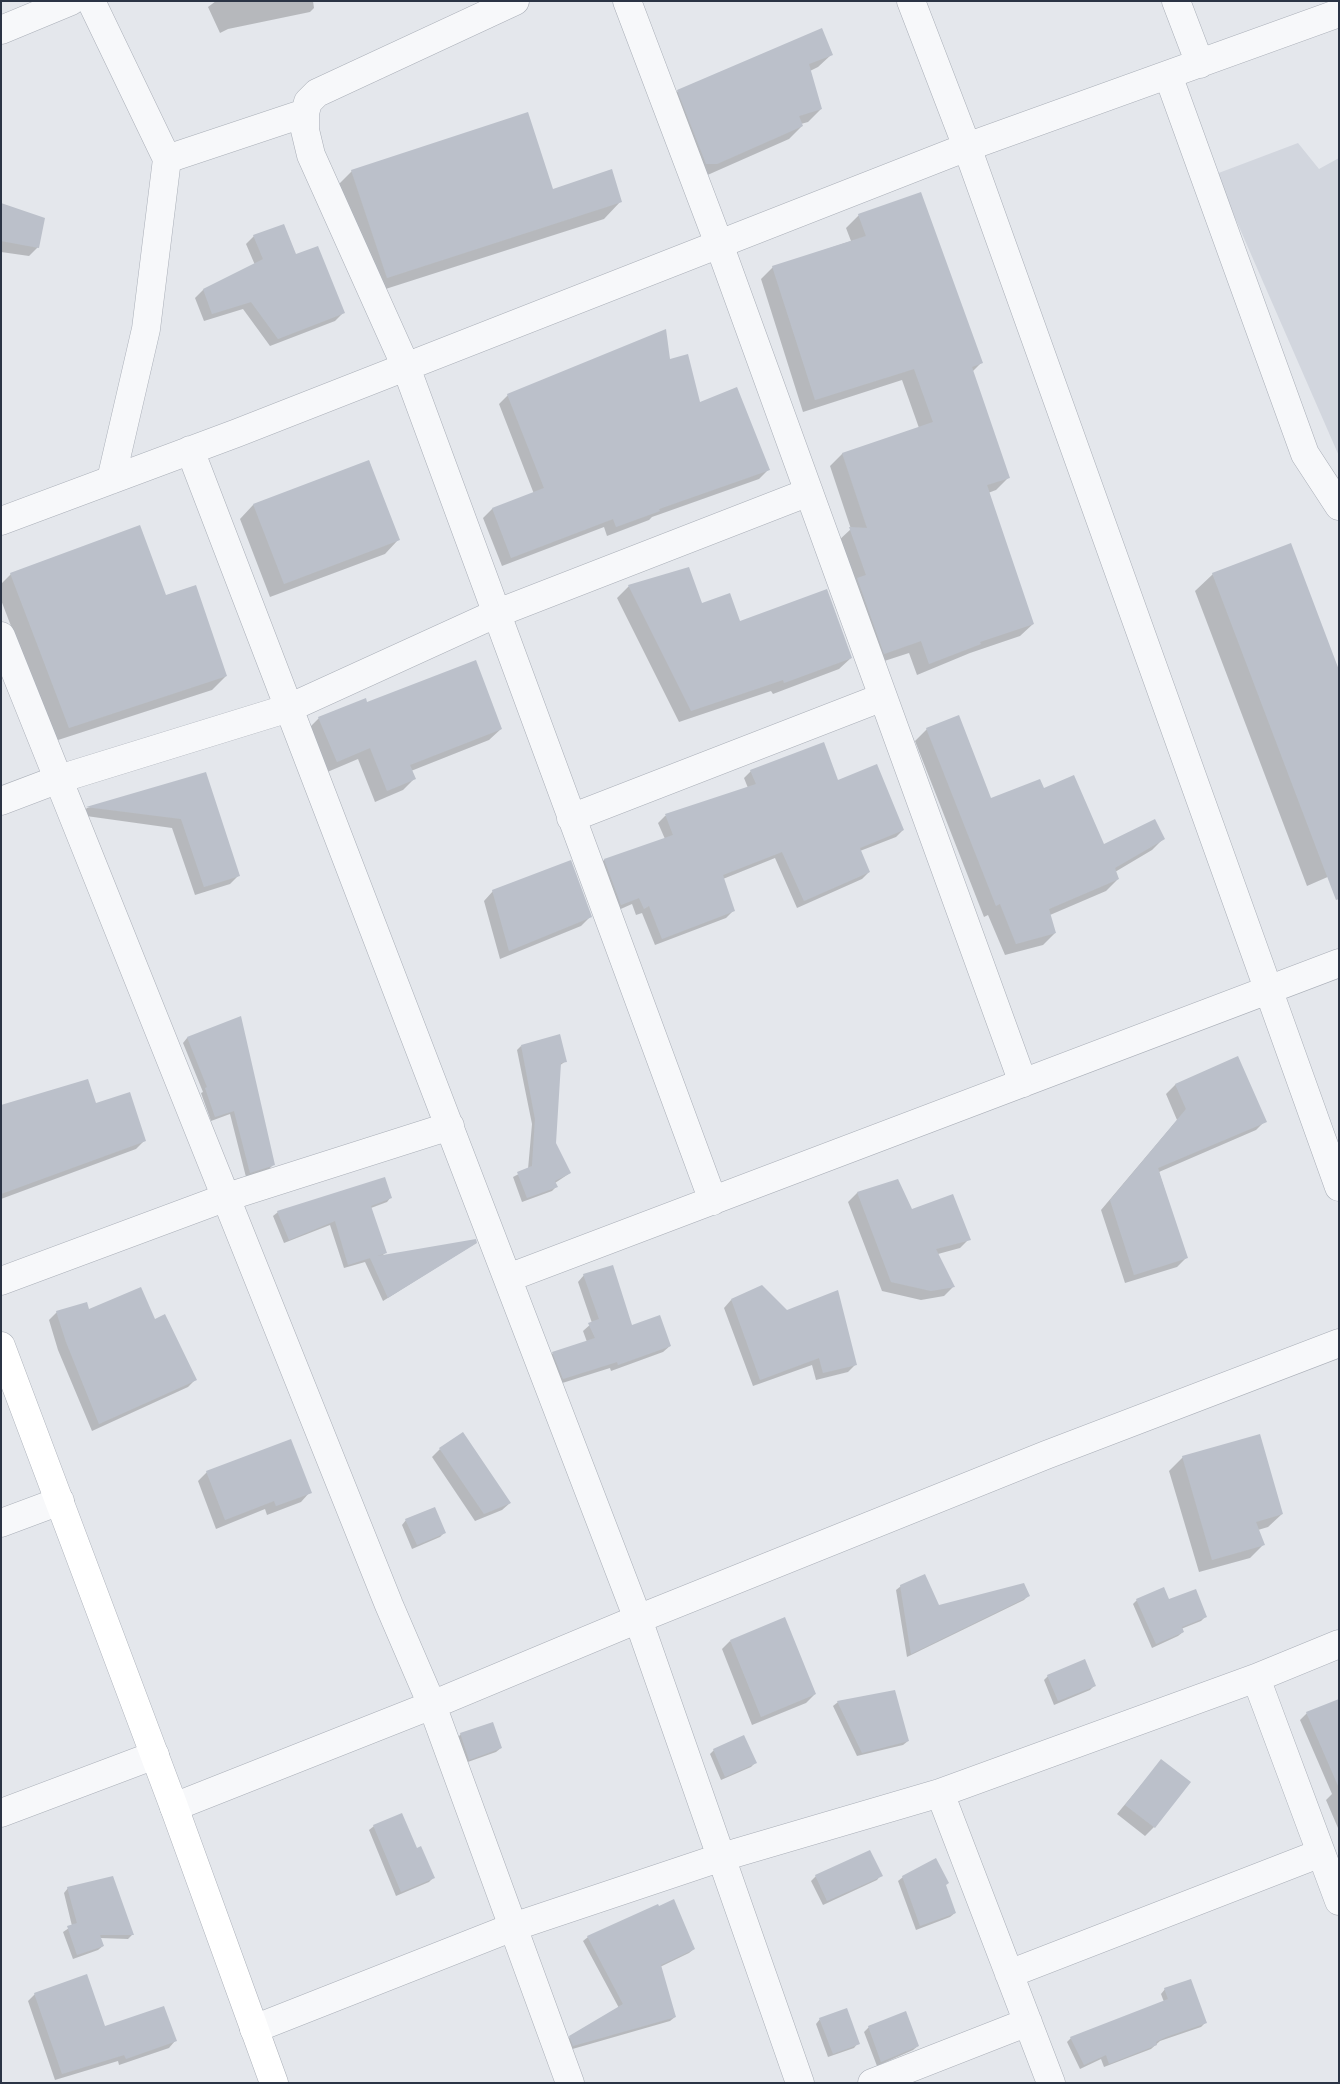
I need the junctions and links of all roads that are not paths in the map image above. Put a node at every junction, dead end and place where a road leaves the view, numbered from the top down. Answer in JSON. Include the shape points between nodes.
{"nodes":[{"id":1,"x":71,"y":1,"type":"edge"},
{"id":2,"x":91,"y":1,"type":"edge"},
{"id":3,"x":516,"y":1,"type":"edge"},
{"id":4,"x":627,"y":1,"type":"edge"},
{"id":5,"x":911,"y":1,"type":"edge"},
{"id":6,"x":1176,"y":1,"type":"edge"},
{"id":7,"x":1339,"y":13,"type":"edge"},
{"id":8,"x":1,"y":30,"type":"edge"},
{"id":9,"x":1200,"y":64,"type":"junction"},
{"id":10,"x":1168,"y":75,"type":"junction"},
{"id":11,"x":305,"y":113,"type":"junction"},
{"id":12,"x":967,"y":147,"type":"junction"},
{"id":13,"x":167,"y":159,"type":"junction"},
{"id":14,"x":719,"y":244,"type":"junction"},
{"id":15,"x":406,"y":367,"type":"junction"},
{"id":16,"x":190,"y":450,"type":"junction"},
{"id":17,"x":111,"y":480,"type":"junction"},
{"id":18,"x":809,"y":492,"type":"junction"},
{"id":19,"x":1339,"y":506,"type":"edge"},
{"id":20,"x":1,"y":521,"type":"edge"},
{"id":21,"x":495,"y":614,"type":"junction"},
{"id":22,"x":1,"y":636,"type":"edge"},
{"id":23,"x":883,"y":697,"type":"junction"},
{"id":24,"x":290,"y":708,"type":"junction"},
{"id":25,"x":59,"y":779,"type":"junction"},
{"id":26,"x":1,"y":801,"type":"edge"},
{"id":27,"x":571,"y":818,"type":"junction"},
{"id":28,"x":1339,"y":963,"type":"edge"},
{"id":29,"x":1268,"y":991,"type":"junction"},
{"id":30,"x":1023,"y":1083,"type":"junction"},
{"id":31,"x":450,"y":1126,"type":"junction"},
{"id":32,"x":1339,"y":1187,"type":"edge"},
{"id":33,"x":227,"y":1197,"type":"junction"},
{"id":34,"x":713,"y":1201,"type":"junction"},
{"id":35,"x":508,"y":1278,"type":"junction"},
{"id":36,"x":1,"y":1281,"type":"edge"},
{"id":37,"x":1339,"y":1343,"type":"edge"},
{"id":38,"x":1,"y":1346,"type":"edge"},
{"id":39,"x":60,"y":1501,"type":"junction"},
{"id":40,"x":1,"y":1523,"type":"edge"},
{"id":41,"x":638,"y":1619,"type":"junction"},
{"id":42,"x":1339,"y":1644,"type":"edge"},
{"id":43,"x":1256,"y":1678,"type":"junction"},
{"id":44,"x":432,"y":1705,"type":"junction"},
{"id":45,"x":155,"y":1755,"type":"junction"},
{"id":46,"x":940,"y":1793,"type":"junction"},
{"id":47,"x":174,"y":1807,"type":"junction"},
{"id":48,"x":1,"y":1813,"type":"edge"},
{"id":49,"x":1321,"y":1853,"type":"junction"},
{"id":50,"x":722,"y":1857,"type":"junction"},
{"id":51,"x":1339,"y":1901,"type":"edge"},
{"id":52,"x":513,"y":1927,"type":"junction"},
{"id":53,"x":1010,"y":1974,"type":"junction"},
{"id":54,"x":1028,"y":2022,"type":"junction"},
{"id":55,"x":254,"y":2029,"type":"junction"},
{"id":56,"x":274,"y":2083,"type":"edge"},
{"id":57,"x":570,"y":2083,"type":"edge"},
{"id":58,"x":800,"y":2083,"type":"edge"},
{"id":59,"x":872,"y":2083,"type":"edge"},
{"id":60,"x":1051,"y":2083,"type":"edge"}],
"edges":[{"from":1,"to":8,"type":"street"},
{"from":2,"to":13,"type":"street"},
{"from":3,"to":11,"type":"street","via":[[317,93],[308,102]]},
{"from":4,"to":14,"type":"street"},
{"from":5,"to":12,"type":"street"},
{"from":6,"to":9,"type":"street"},
{"from":7,"to":9,"type":"street"},
{"from":9,"to":10,"type":"street"},
{"from":10,"to":12,"type":"street"},
{"from":10,"to":19,"type":"street","via":[[1305,454]]},
{"from":11,"to":13,"type":"street"},
{"from":11,"to":15,"type":"street","via":[[311,155]]},
{"from":12,"to":14,"type":"street"},
{"from":12,"to":29,"type":"street"},
{"from":13,"to":17,"type":"street","via":[[146,329]]},
{"from":14,"to":15,"type":"street"},
{"from":14,"to":18,"type":"street"},
{"from":15,"to":16,"type":"street"},
{"from":15,"to":21,"type":"street"},
{"from":16,"to":17,"type":"street"},
{"from":16,"to":24,"type":"street"},
{"from":17,"to":20,"type":"street"},
{"from":18,"to":21,"type":"street"},
{"from":18,"to":23,"type":"street"},
{"from":21,"to":24,"type":"street"},
{"from":21,"to":27,"type":"street"},
{"from":22,"to":25,"type":"street"},
{"from":23,"to":27,"type":"street"},
{"from":23,"to":30,"type":"street"},
{"from":24,"to":25,"type":"street"},
{"from":24,"to":31,"type":"street"},
{"from":25,"to":26,"type":"street"},
{"from":25,"to":33,"type":"street"},
{"from":27,"to":34,"type":"street"},
{"from":28,"to":29,"type":"street"},
{"from":29,"to":30,"type":"street"},
{"from":29,"to":32,"type":"street"},
{"from":30,"to":34,"type":"street"},
{"from":31,"to":33,"type":"street"},
{"from":31,"to":35,"type":"street"},
{"from":33,"to":36,"type":"street"},
{"from":33,"to":44,"type":"street"},
{"from":34,"to":35,"type":"street"},
{"from":35,"to":41,"type":"street"},
{"from":37,"to":41,"type":"street","via":[[1037,1458]]},
{"from":38,"to":39,"type":"main road"},
{"from":39,"to":40,"type":"street"},
{"from":39,"to":45,"type":"main road"},
{"from":41,"to":44,"type":"street"},
{"from":41,"to":50,"type":"street"},
{"from":42,"to":43,"type":"street"},
{"from":43,"to":46,"type":"street"},
{"from":43,"to":49,"type":"street"},
{"from":44,"to":47,"type":"street"},
{"from":44,"to":52,"type":"street"},
{"from":45,"to":47,"type":"main road"},
{"from":45,"to":48,"type":"street"},
{"from":46,"to":50,"type":"street"},
{"from":46,"to":53,"type":"street"},
{"from":47,"to":55,"type":"main road"},
{"from":49,"to":51,"type":"street"},
{"from":49,"to":53,"type":"street"},
{"from":50,"to":52,"type":"street"},
{"from":50,"to":58,"type":"street"},
{"from":52,"to":55,"type":"street"},
{"from":52,"to":57,"type":"street"},
{"from":53,"to":54,"type":"street"},
{"from":54,"to":59,"type":"street"},
{"from":54,"to":60,"type":"street"},
{"from":55,"to":56,"type":"main road"}]}
